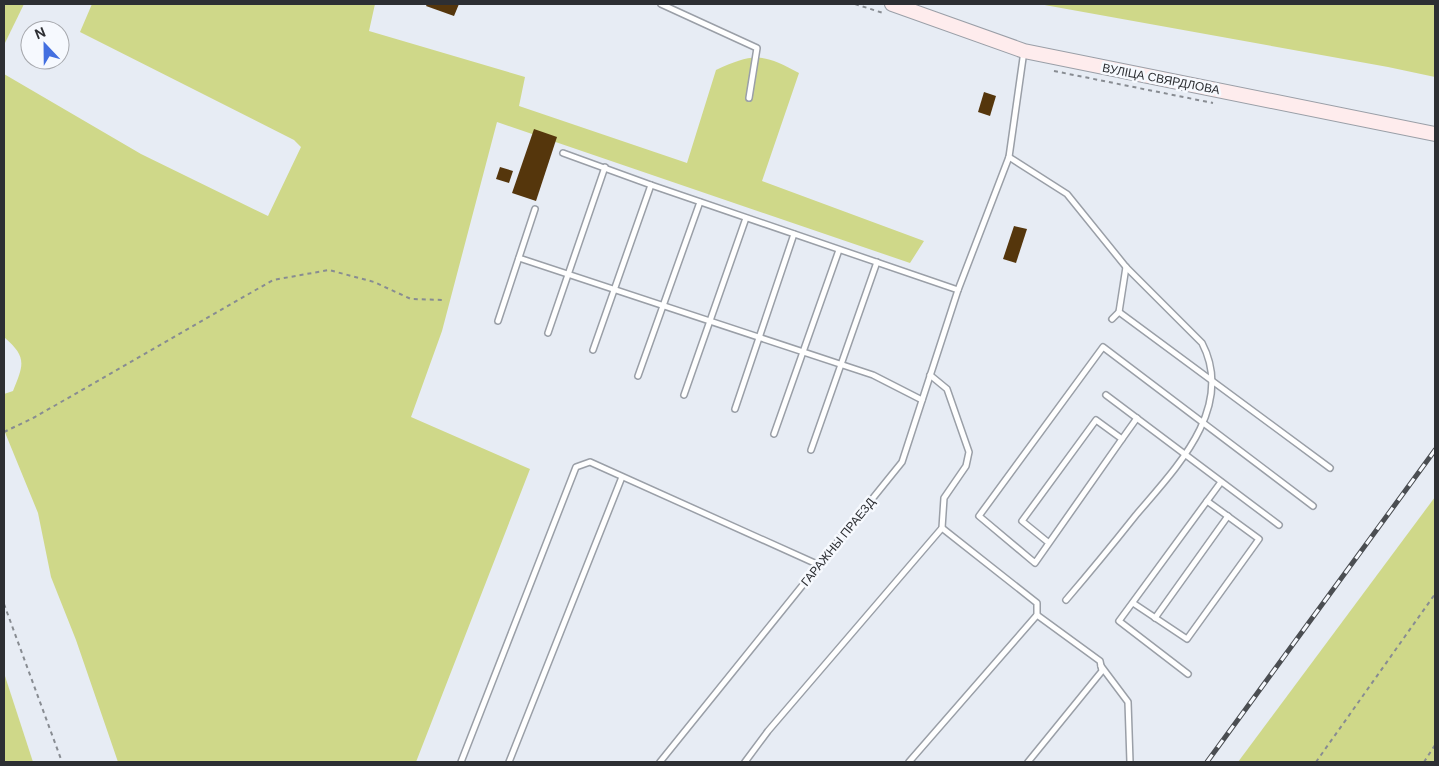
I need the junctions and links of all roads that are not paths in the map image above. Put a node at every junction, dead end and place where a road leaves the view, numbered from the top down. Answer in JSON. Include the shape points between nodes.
{"nodes":[{"id":1,"x":661,"y":4,"type":"edge"},
{"id":2,"x":892,"y":4,"type":"edge"},
{"id":3,"x":1024,"y":51,"type":"junction"},
{"id":4,"x":749,"y":98,"type":"dead end"},
{"id":5,"x":1435,"y":134,"type":"edge"},
{"id":6,"x":563,"y":153,"type":"dead end"},
{"id":7,"x":1009,"y":157,"type":"junction"},
{"id":8,"x":605,"y":167,"type":"junction"},
{"id":9,"x":651,"y":185,"type":"junction"},
{"id":10,"x":700,"y":202,"type":"junction"},
{"id":11,"x":535,"y":209,"type":"dead end"},
{"id":12,"x":746,"y":218,"type":"junction"},
{"id":13,"x":794,"y":234,"type":"junction"},
{"id":14,"x":839,"y":250,"type":"junction"},
{"id":15,"x":519,"y":258,"type":"junction"},
{"id":16,"x":876,"y":262,"type":"junction"},
{"id":17,"x":1126,"y":268,"type":"junction"},
{"id":18,"x":570,"y":273,"type":"junction"},
{"id":19,"x":615,"y":288,"type":"junction"},
{"id":20,"x":958,"y":290,"type":"junction"},
{"id":21,"x":664,"y":305,"type":"junction"},
{"id":22,"x":1119,"y":312,"type":"junction"},
{"id":23,"x":1112,"y":319,"type":"dead end"},
{"id":24,"x":710,"y":320,"type":"junction"},
{"id":25,"x":498,"y":321,"type":"dead end"},
{"id":26,"x":548,"y":333,"type":"dead end"},
{"id":27,"x":759,"y":337,"type":"junction"},
{"id":28,"x":593,"y":350,"type":"dead end"},
{"id":29,"x":803,"y":352,"type":"junction"},
{"id":30,"x":841,"y":364,"type":"junction"},
{"id":31,"x":930,"y":375,"type":"junction"},
{"id":32,"x":638,"y":376,"type":"dead end"},
{"id":33,"x":1213,"y":382,"type":"junction"},
{"id":34,"x":684,"y":395,"type":"dead end"},
{"id":35,"x":1106,"y":395,"type":"dead end"},
{"id":36,"x":922,"y":400,"type":"junction"},
{"id":37,"x":735,"y":409,"type":"dead end"},
{"id":38,"x":1137,"y":418,"type":"junction"},
{"id":39,"x":1203,"y":423,"type":"junction"},
{"id":40,"x":774,"y":434,"type":"dead end"},
{"id":41,"x":1122,"y":439,"type":"junction"},
{"id":42,"x":811,"y":450,"type":"dead end"},
{"id":43,"x":1186,"y":455,"type":"junction"},
{"id":44,"x":1330,"y":468,"type":"dead end"},
{"id":45,"x":622,"y":477,"type":"junction"},
{"id":46,"x":1221,"y":482,"type":"junction"},
{"id":47,"x":1207,"y":501,"type":"junction"},
{"id":48,"x":1313,"y":506,"type":"dead end"},
{"id":49,"x":1228,"y":516,"type":"junction"},
{"id":50,"x":1279,"y":525,"type":"dead end"},
{"id":51,"x":942,"y":528,"type":"junction"},
{"id":52,"x":1049,"y":543,"type":"junction"},
{"id":53,"x":819,"y":565,"type":"junction"},
{"id":54,"x":1066,"y":600,"type":"dead end"},
{"id":55,"x":1133,"y":603,"type":"junction"},
{"id":56,"x":1037,"y":615,"type":"junction"},
{"id":57,"x":1155,"y":618,"type":"junction"},
{"id":58,"x":1101,"y":666,"type":"junction"},
{"id":59,"x":1188,"y":674,"type":"dead end"},
{"id":60,"x":461,"y":762,"type":"edge"},
{"id":61,"x":509,"y":762,"type":"edge"},
{"id":62,"x":660,"y":762,"type":"edge"},
{"id":63,"x":745,"y":762,"type":"edge"},
{"id":64,"x":909,"y":762,"type":"edge"},
{"id":65,"x":1028,"y":762,"type":"edge"},
{"id":66,"x":1130,"y":762,"type":"edge"}],
"edges":[{"from":1,"to":4,"type":"lane","via":[[757,48]]},
{"from":2,"to":3,"type":"main road","name":"ВУЛІЦА СВЯРДЛОВА"},
{"from":3,"to":5,"type":"main road","name":"ВУЛІЦА СВЯРДЛОВА"},
{"from":3,"to":7,"type":"lane","name":"ГАРАЖНЫ ПРАЕЗД"},
{"from":6,"to":8,"type":"lane"},
{"from":7,"to":17,"type":"lane","via":[[1067,194]]},
{"from":7,"to":20,"type":"lane","name":"ГАРАЖНЫ ПРАЕЗД"},
{"from":8,"to":9,"type":"lane"},
{"from":8,"to":18,"type":"lane"},
{"from":9,"to":10,"type":"lane"},
{"from":9,"to":19,"type":"lane"},
{"from":10,"to":12,"type":"lane"},
{"from":10,"to":21,"type":"lane"},
{"from":11,"to":15,"type":"lane"},
{"from":12,"to":13,"type":"lane"},
{"from":12,"to":24,"type":"lane"},
{"from":13,"to":14,"type":"lane"},
{"from":13,"to":27,"type":"lane"},
{"from":14,"to":16,"type":"lane"},
{"from":14,"to":29,"type":"lane"},
{"from":15,"to":18,"type":"lane"},
{"from":15,"to":25,"type":"lane"},
{"from":16,"to":20,"type":"lane"},
{"from":16,"to":30,"type":"lane"},
{"from":17,"to":22,"type":"lane"},
{"from":17,"to":33,"type":"lane","via":[[1202,343],[1211,359]]},
{"from":18,"to":19,"type":"lane"},
{"from":18,"to":26,"type":"lane"},
{"from":19,"to":21,"type":"lane"},
{"from":19,"to":28,"type":"lane"},
{"from":20,"to":31,"type":"lane","name":"ГАРАЖНЫ ПРАЕЗД"},
{"from":21,"to":24,"type":"lane"},
{"from":21,"to":32,"type":"lane"},
{"from":22,"to":23,"type":"lane"},
{"from":22,"to":33,"type":"lane"},
{"from":24,"to":27,"type":"lane"},
{"from":24,"to":34,"type":"lane"},
{"from":27,"to":29,"type":"lane"},
{"from":27,"to":37,"type":"lane"},
{"from":29,"to":30,"type":"lane"},
{"from":29,"to":40,"type":"lane"},
{"from":30,"to":36,"type":"lane","via":[[873,375]]},
{"from":30,"to":42,"type":"lane"},
{"from":31,"to":36,"type":"lane","name":"ГАРАЖНЫ ПРАЕЗД"},
{"from":31,"to":51,"type":"lane","via":[[947,389],[969,452],[966,466],[944,498]]},
{"from":33,"to":39,"type":"lane"},
{"from":33,"to":44,"type":"lane"},
{"from":35,"to":38,"type":"lane"},
{"from":36,"to":53,"type":"lane","name":"ГАРАЖНЫ ПРАЕЗД","via":[[902,462]]},
{"from":38,"to":41,"type":"lane"},
{"from":38,"to":43,"type":"lane"},
{"from":39,"to":43,"type":"lane"},
{"from":39,"to":48,"type":"lane"},
{"from":39,"to":52,"type":"lane","via":[[1102,347],[979,516],[1036,563]]},
{"from":41,"to":52,"type":"lane"},
{"from":41,"to":52,"type":"lane","via":[[1096,420],[1022,521]]},
{"from":43,"to":46,"type":"lane"},
{"from":43,"to":54,"type":"lane"},
{"from":45,"to":53,"type":"lane"},
{"from":45,"to":60,"type":"lane","via":[[590,462],[576,468]]},
{"from":45,"to":61,"type":"lane"},
{"from":46,"to":47,"type":"lane"},
{"from":46,"to":50,"type":"lane"},
{"from":47,"to":49,"type":"lane"},
{"from":47,"to":55,"type":"lane"},
{"from":49,"to":57,"type":"lane"},
{"from":49,"to":57,"type":"lane","via":[[1259,539],[1187,639]]},
{"from":51,"to":56,"type":"lane","via":[[1036,603]]},
{"from":51,"to":63,"type":"lane"},
{"from":53,"to":62,"type":"lane","name":"ГАРАЖНЫ ПРАЕЗД"},
{"from":55,"to":57,"type":"lane"},
{"from":55,"to":59,"type":"lane","via":[[1120,621]]},
{"from":56,"to":58,"type":"lane","via":[[1100,661]]},
{"from":56,"to":64,"type":"lane"},
{"from":58,"to":65,"type":"lane","via":[[1102,671]]},
{"from":58,"to":66,"type":"lane","via":[[1128,702]]}]}
